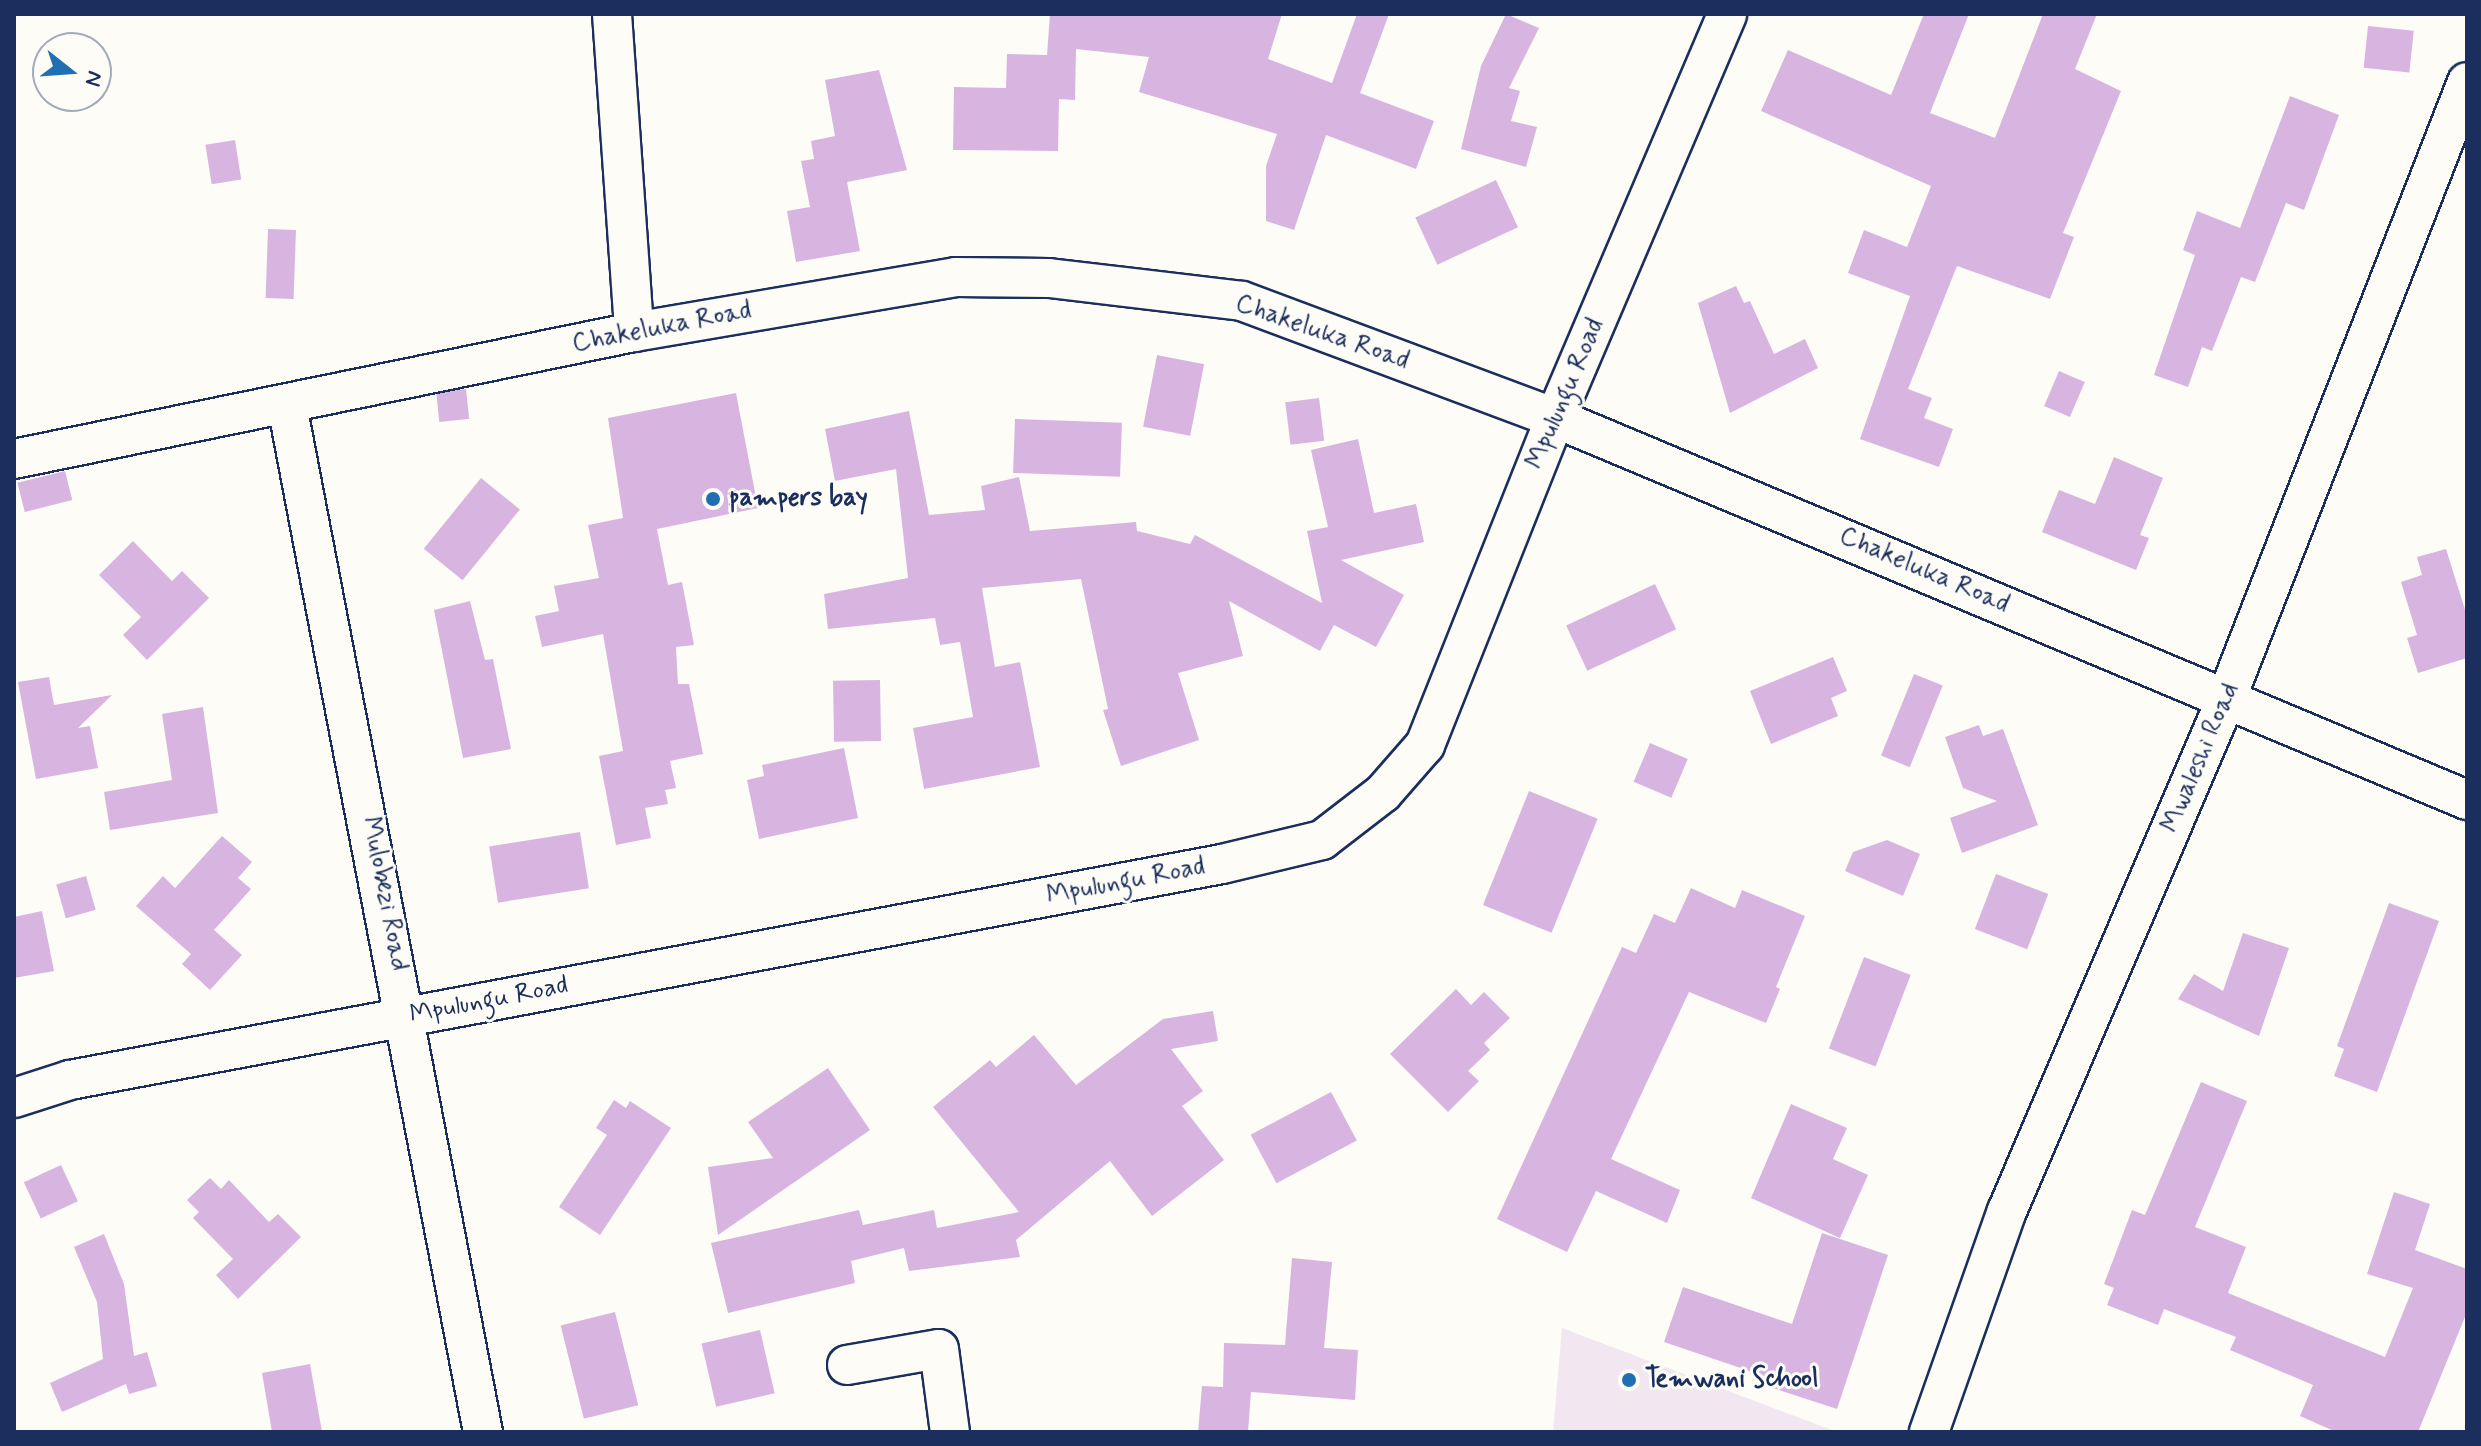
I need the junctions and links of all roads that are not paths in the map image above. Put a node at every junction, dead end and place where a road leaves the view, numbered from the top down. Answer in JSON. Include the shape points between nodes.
{"nodes":[{"id":1,"x":612,"y":14,"type":"edge"},
{"id":2,"x":1727,"y":14,"type":"edge"},
{"id":3,"x":2467,"y":82,"type":"edge"},
{"id":4,"x":634,"y":332,"type":"junction"},
{"id":5,"x":287,"y":405,"type":"junction"},
{"id":6,"x":1555,"y":418,"type":"junction"},
{"id":7,"x":14,"y":459,"type":"edge"},
{"id":8,"x":2227,"y":697,"type":"junction"},
{"id":9,"x":2467,"y":800,"type":"edge"},
{"id":10,"x":408,"y":1016,"type":"junction"},
{"id":11,"x":14,"y":1098,"type":"edge"},
{"id":12,"x":847,"y":1365,"type":"dead end"},
{"id":13,"x":483,"y":1432,"type":"edge"},
{"id":14,"x":950,"y":1432,"type":"edge"},
{"id":15,"x":1929,"y":1432,"type":"edge"}],
"edges":[{"from":1,"to":4,"type":"street"},
{"from":2,"to":6,"type":"street","name":"Mpulungu Road"},
{"from":3,"to":8,"type":"street","name":"Mwaleshi Road"},
{"from":4,"to":5,"type":"street","name":"Chakeluka Road"},
{"from":4,"to":6,"type":"street","name":"Chakeluka Road","via":[[956,277],[1049,278],[1242,301]]},
{"from":5,"to":7,"type":"street","name":"Chakeluka Road"},
{"from":5,"to":10,"type":"street","name":"Mulobezi Road"},
{"from":6,"to":8,"type":"street","name":"Chakeluka Road"},
{"from":6,"to":10,"type":"street","name":"Mpulungu Road","via":[[1425,745],[1383,793],[1322,840],[1222,864]]},
{"from":8,"to":9,"type":"street","name":"Chakeluka Road"},
{"from":8,"to":15,"type":"street","name":"Mwaleshi Road","via":[[2007,1211]]},
{"from":10,"to":11,"type":"street","name":"Mpulungu Road","via":[[70,1080]]},
{"from":10,"to":13,"type":"street","name":"Mulobezi Road"},
{"from":12,"to":14,"type":"street","via":[[939,1349]]}]}
